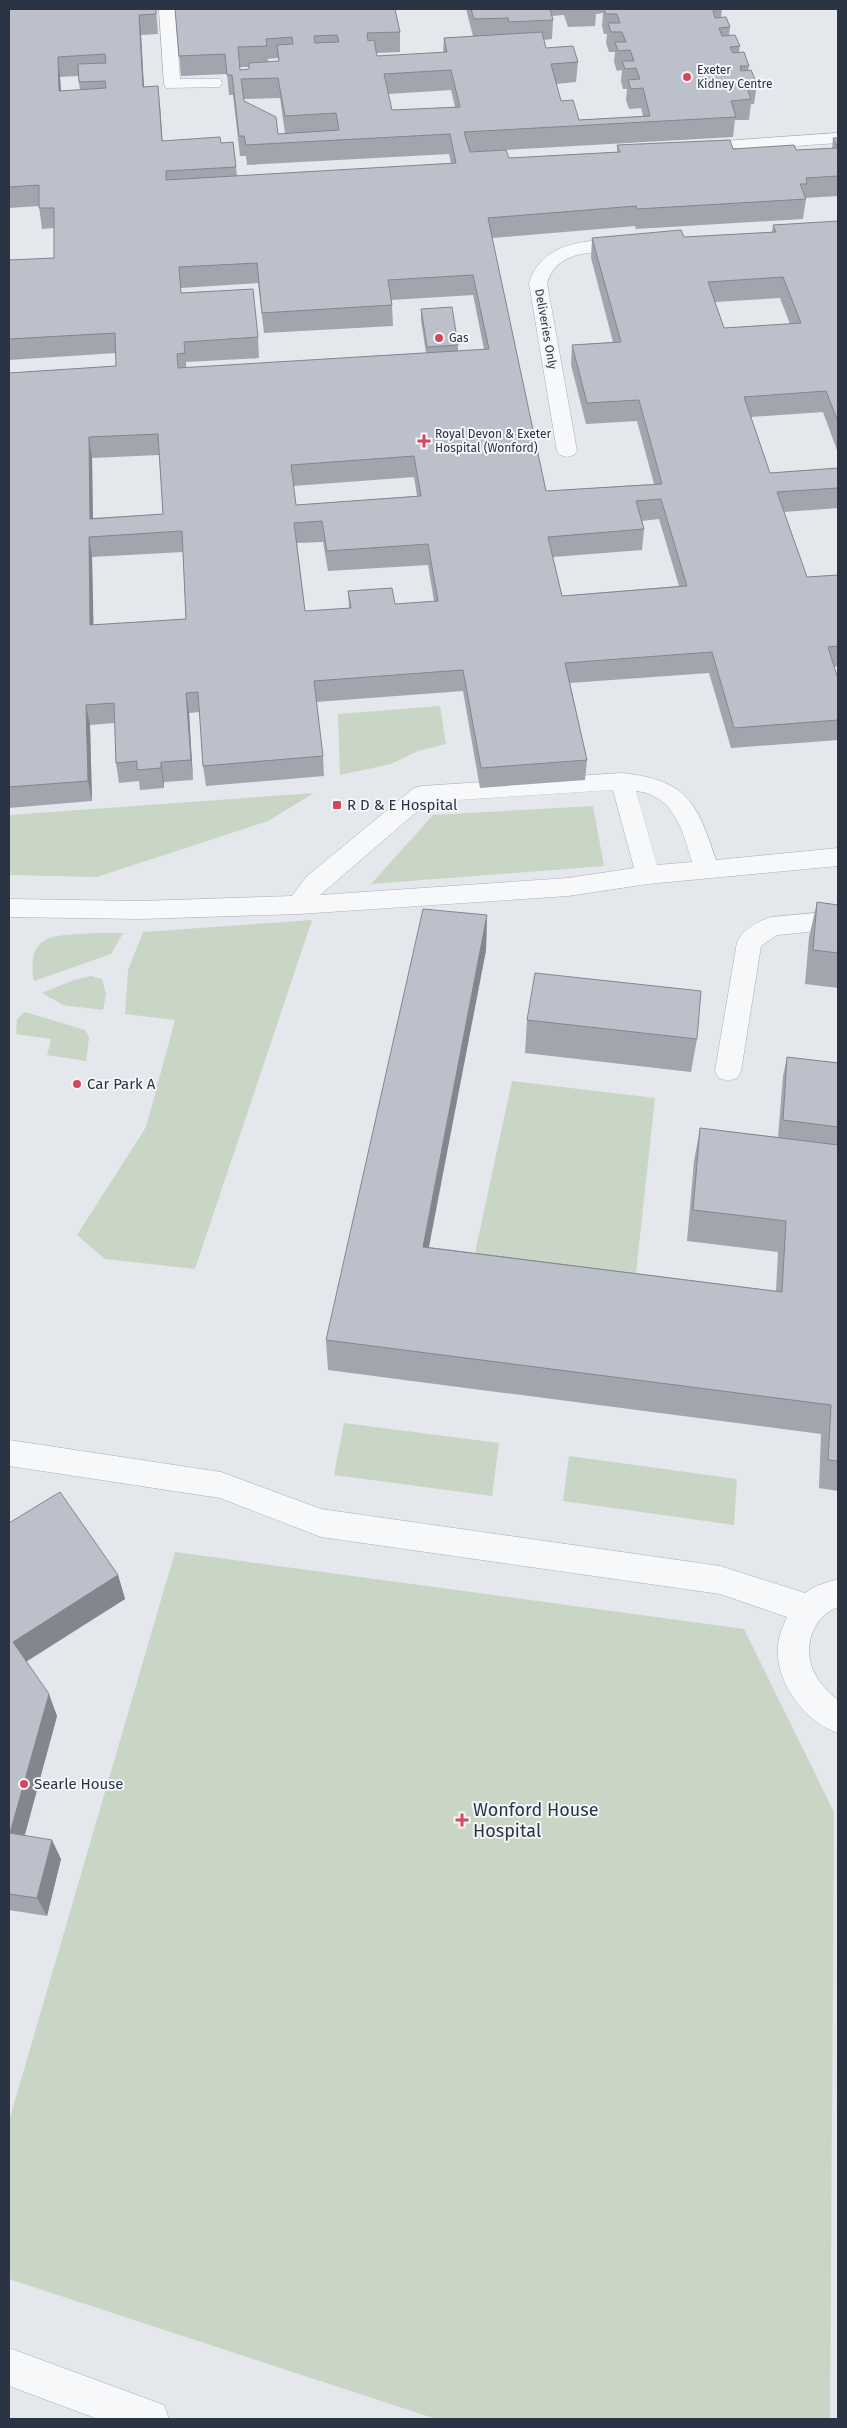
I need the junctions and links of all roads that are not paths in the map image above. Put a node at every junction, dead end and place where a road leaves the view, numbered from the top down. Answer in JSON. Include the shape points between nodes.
{"nodes":[{"id":1,"x":167,"y":9,"type":"edge"},
{"id":2,"x":214,"y":83,"type":"dead end"},
{"id":3,"x":838,"y":138,"type":"edge"},
{"id":4,"x":683,"y":149,"type":"edge"},
{"id":5,"x":650,"y":243,"type":"edge"},
{"id":6,"x":566,"y":451,"type":"dead end"},
{"id":7,"x":622,"y":781,"type":"junction"},
{"id":8,"x":838,"y":857,"type":"edge"},
{"id":9,"x":707,"y":871,"type":"junction"},
{"id":10,"x":648,"y":875,"type":"junction"},
{"id":11,"x":299,"y":905,"type":"junction"},
{"id":12,"x":9,"y":908,"type":"edge"},
{"id":13,"x":838,"y":920,"type":"edge"},
{"id":14,"x":728,"y":1071,"type":"dead end"},
{"id":15,"x":9,"y":1453,"type":"edge"},
{"id":16,"x":838,"y":1593,"type":"edge"},
{"id":17,"x":808,"y":1609,"type":"junction"},
{"id":18,"x":838,"y":1718,"type":"edge"},
{"id":19,"x":9,"y":2367,"type":"edge"},
{"id":20,"x":150,"y":2419,"type":"edge"}],
"edges":[{"from":1,"to":2,"type":"street","via":[[172,84]]},
{"from":3,"to":4,"type":"street"},
{"from":5,"to":6,"type":"street","name":"Deliveries Only","via":[[581,248],[561,255],[545,266],[538,283]]},
{"from":7,"to":9,"type":"street","via":[[642,782],[673,796],[690,816]]},
{"from":7,"to":10,"type":"street"},
{"from":7,"to":11,"type":"street","via":[[422,794],[315,883]]},
{"from":8,"to":9,"type":"street"},
{"from":9,"to":10,"type":"street"},
{"from":10,"to":11,"type":"street","via":[[568,887]]},
{"from":11,"to":12,"type":"street","via":[[141,910]]},
{"from":13,"to":14,"type":"street","via":[[771,926],[749,942]]},
{"from":15,"to":17,"type":"street","via":[[221,1485],[321,1523],[720,1580]]},
{"from":16,"to":17,"type":"street","via":[[829,1594]]},
{"from":17,"to":18,"type":"street","via":[[796,1630],[793,1654],[796,1670],[807,1692]]},
{"from":19,"to":20,"type":"street"}]}
